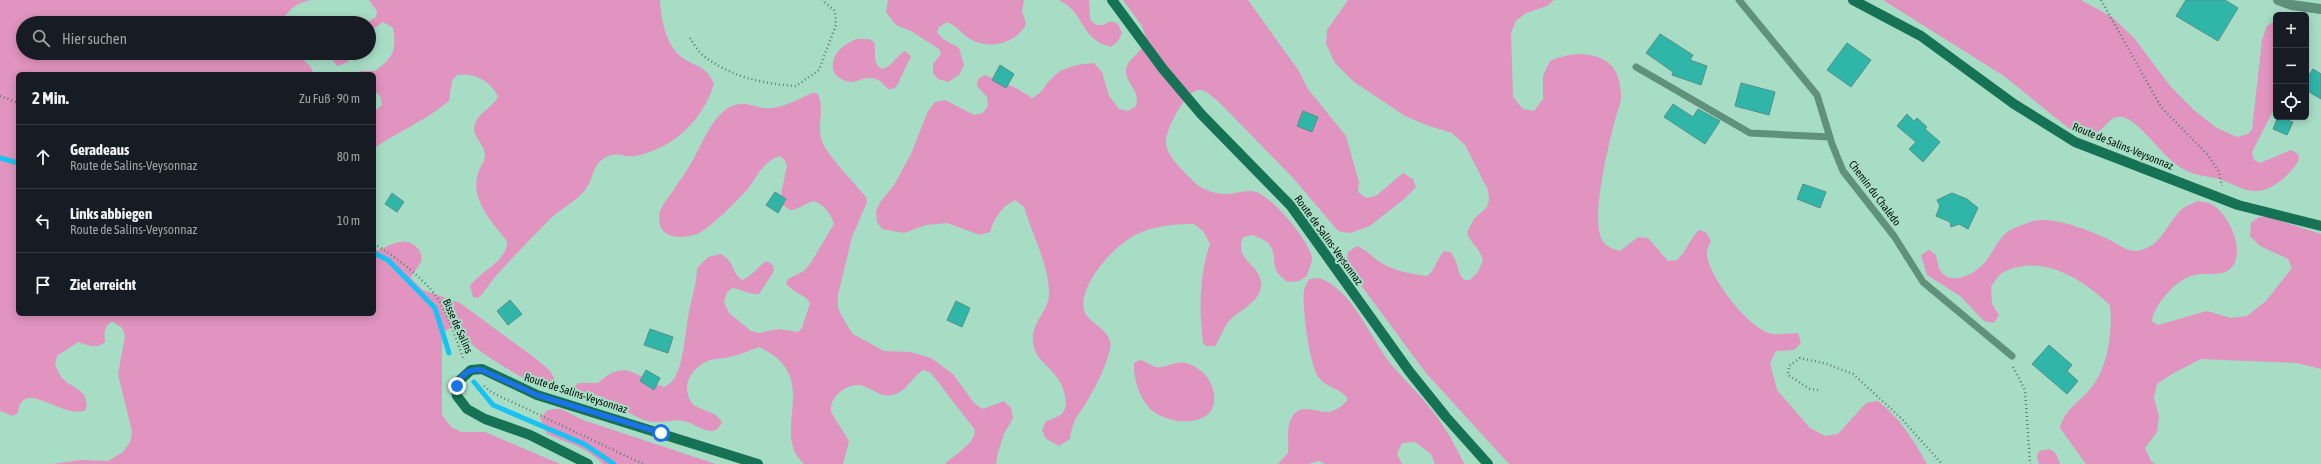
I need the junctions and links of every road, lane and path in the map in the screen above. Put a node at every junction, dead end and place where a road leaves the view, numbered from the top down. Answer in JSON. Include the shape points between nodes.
{"nodes":[{"id":1,"x":822,"y":0,"type":"edge"},
{"id":2,"x":1112,"y":0,"type":"edge"},
{"id":3,"x":1739,"y":0,"type":"edge"},
{"id":4,"x":1853,"y":0,"type":"edge"},
{"id":5,"x":2101,"y":0,"type":"edge"},
{"id":6,"x":2278,"y":0,"type":"edge"},
{"id":7,"x":2321,"y":9,"type":"edge"},
{"id":8,"x":690,"y":38,"type":"dead end"},
{"id":9,"x":1636,"y":67,"type":"dead end"},
{"id":10,"x":0,"y":96,"type":"edge"},
{"id":11,"x":16,"y":102,"type":"edge"},
{"id":12,"x":1830,"y":137,"type":"junction"},
{"id":13,"x":2222,"y":198,"type":"junction"},
{"id":14,"x":2321,"y":226,"type":"edge"},
{"id":15,"x":376,"y":245,"type":"edge"},
{"id":16,"x":2012,"y":356,"type":"dead end"},
{"id":17,"x":2011,"y":365,"type":"dead end"},
{"id":18,"x":469,"y":371,"type":"junction"},
{"id":19,"x":1818,"y":390,"type":"dead end"},
{"id":20,"x":588,"y":464,"type":"edge"},
{"id":21,"x":643,"y":464,"type":"edge"},
{"id":22,"x":758,"y":464,"type":"edge"},
{"id":23,"x":1488,"y":464,"type":"edge"},
{"id":24,"x":1942,"y":464,"type":"edge"},
{"id":25,"x":2030,"y":464,"type":"edge"}],
"edges":[{"from":1,"to":8,"type":"path","via":[[835,11],[836,25],[818,70],[796,86],[766,84],[736,74],[704,57]]},
{"from":2,"to":23,"type":"street","name":"Route de Salins-Veysonnaz","via":[[1200,114],[1291,206],[1409,371]]},
{"from":3,"to":12,"type":"lane","name":"Chemin du Chalèdo","via":[[1817,95]]},
{"from":4,"to":13,"type":"street","name":"Route de Salins-Veysonnaz","via":[[1921,36],[2014,104],[2075,142]]},
{"from":5,"to":13,"type":"path","via":[[2161,107],[2215,165],[2219,172]]},
{"from":6,"to":7,"type":"street","via":[[2292,5]]},
{"from":9,"to":12,"type":"lane","via":[[1750,133]]},
{"from":10,"to":11,"type":"path"},
{"from":12,"to":16,"type":"lane","name":"Chemin du Chalèdo","via":[[1843,171],[1894,236],[1923,282]]},
{"from":13,"to":14,"type":"street","name":"Route de Salins-Veysonnaz","via":[[2238,205]]},
{"from":15,"to":18,"type":"path","name":"Bisse de Salins","via":[[397,258],[420,279],[442,305]]},
{"from":17,"to":25,"type":"path","via":[[2024,390]]},
{"from":18,"to":20,"type":"street","via":[[459,381],[456,391],[458,400],[467,409],[485,419],[530,435]]},
{"from":18,"to":21,"type":"path","via":[[491,392]]},
{"from":18,"to":22,"type":"street","name":"Route de Salins-Veysonnaz","via":[[487,371],[537,395]]},
{"from":19,"to":24,"type":"path","via":[[1810,389],[1788,375],[1789,366],[1800,358],[1827,364],[1853,374],[1901,418]]}]}
